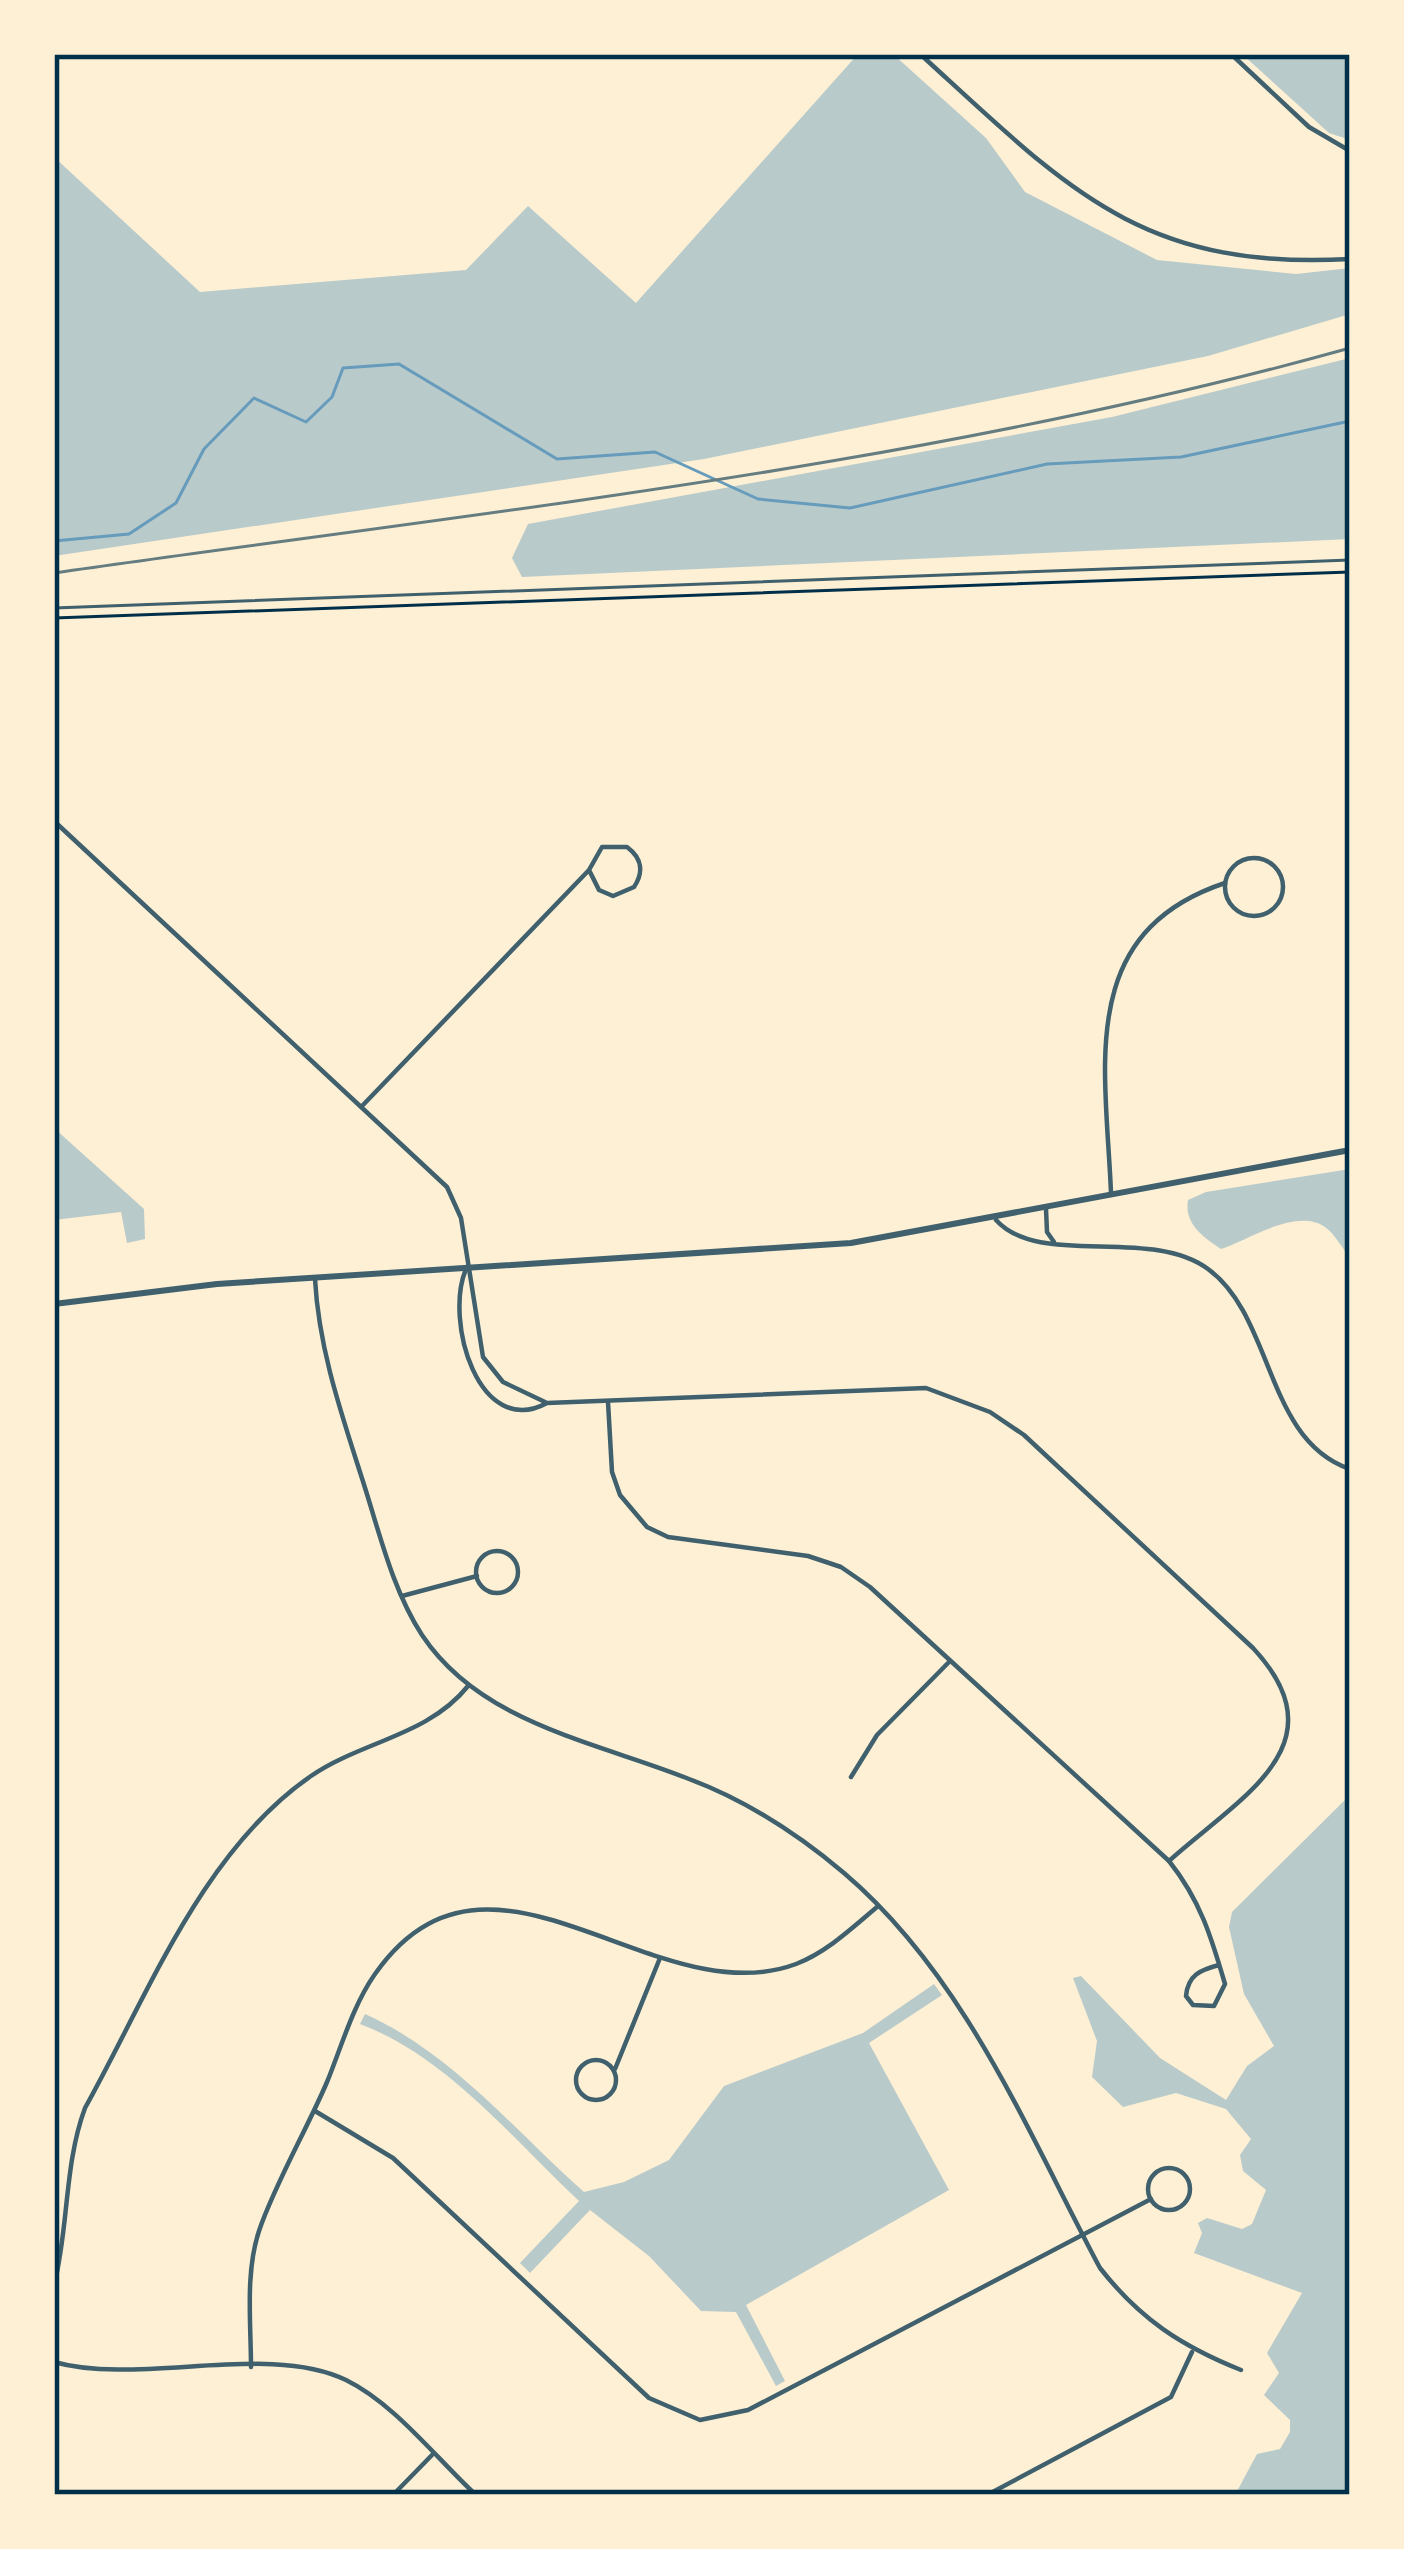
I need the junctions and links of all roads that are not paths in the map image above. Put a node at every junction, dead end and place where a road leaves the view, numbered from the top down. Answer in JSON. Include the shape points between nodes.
{"nodes":[{"id":1,"x":920,"y":54,"type":"edge"},
{"id":2,"x":1231,"y":54,"type":"edge"},
{"id":3,"x":1350,"y":151,"type":"edge"},
{"id":4,"x":1350,"y":259,"type":"edge"},
{"id":5,"x":1350,"y":560,"type":"edge"},
{"id":6,"x":54,"y":608,"type":"edge"},
{"id":7,"x":54,"y":821,"type":"edge"},
{"id":8,"x":589,"y":870,"type":"junction"},
{"id":9,"x":1225,"y":883,"type":"junction"},
{"id":10,"x":363,"y":1105,"type":"junction"},
{"id":11,"x":1350,"y":1150,"type":"edge"},
{"id":12,"x":1112,"y":1193,"type":"junction"},
{"id":13,"x":1046,"y":1209,"type":"junction"},
{"id":14,"x":996,"y":1220,"type":"junction"},
{"id":15,"x":1054,"y":1241,"type":"junction"},
{"id":16,"x":466,"y":1269,"type":"junction"},
{"id":17,"x":315,"y":1280,"type":"junction"},
{"id":18,"x":54,"y":1304,"type":"edge"},
{"id":19,"x":608,"y":1402,"type":"junction"},
{"id":20,"x":547,"y":1403,"type":"junction"},
{"id":21,"x":1350,"y":1468,"type":"edge"},
{"id":22,"x":477,"y":1576,"type":"junction"},
{"id":23,"x":402,"y":1596,"type":"junction"},
{"id":24,"x":950,"y":1661,"type":"junction"},
{"id":25,"x":468,"y":1686,"type":"junction"},
{"id":26,"x":851,"y":1778,"type":"dead end"},
{"id":27,"x":1168,"y":1861,"type":"junction"},
{"id":28,"x":879,"y":1906,"type":"junction"},
{"id":29,"x":660,"y":1958,"type":"junction"},
{"id":30,"x":1219,"y":1966,"type":"junction"},
{"id":31,"x":614,"y":2070,"type":"junction"},
{"id":32,"x":315,"y":2111,"type":"junction"},
{"id":33,"x":1150,"y":2199,"type":"junction"},
{"id":34,"x":1082,"y":2233,"type":"junction"},
{"id":35,"x":54,"y":2286,"type":"edge"},
{"id":36,"x":1192,"y":2351,"type":"junction"},
{"id":37,"x":54,"y":2362,"type":"edge"},
{"id":38,"x":251,"y":2367,"type":"junction"},
{"id":39,"x":1241,"y":2370,"type":"dead end"},
{"id":40,"x":432,"y":2455,"type":"junction"},
{"id":41,"x":393,"y":2495,"type":"edge"},
{"id":42,"x":476,"y":2495,"type":"edge"},
{"id":43,"x":987,"y":2495,"type":"edge"}],
"edges":[{"from":1,"to":4,"type":"street","via":[[1059,181],[1124,223],[1249,260]]},
{"from":2,"to":3,"type":"street","via":[[1310,128]]},
{"from":5,"to":6,"type":"lane"},
{"from":7,"to":10,"type":"street"},
{"from":8,"to":8,"type":"street","via":[[602,847],[619,844],[634,851],[641,873],[634,887],[614,896],[594,884]]},
{"from":8,"to":10,"type":"street"},
{"from":9,"to":9,"type":"street","via":[[1234,908],[1251,916],[1276,906],[1283,889],[1277,870],[1261,859],[1234,866]]},
{"from":9,"to":12,"type":"street","via":[[1167,911],[1134,945],[1112,987],[1104,1027]]},
{"from":10,"to":16,"type":"street","via":[[447,1187],[461,1218]]},
{"from":11,"to":12,"type":"street"},
{"from":12,"to":13,"type":"street"},
{"from":13,"to":14,"type":"street"},
{"from":13,"to":15,"type":"street"},
{"from":14,"to":15,"type":"street","via":[[1016,1236]]},
{"from":14,"to":16,"type":"street","via":[[799,1248]]},
{"from":15,"to":21,"type":"street","via":[[1172,1249],[1215,1274],[1300,1430],[1319,1453]]},
{"from":16,"to":17,"type":"street"},
{"from":16,"to":20,"type":"street","via":[[483,1357],[502,1382]]},
{"from":16,"to":20,"type":"street","via":[[456,1294],[461,1346],[473,1372],[520,1409]]},
{"from":17,"to":18,"type":"street"},
{"from":17,"to":23,"type":"street","via":[[330,1373]]},
{"from":19,"to":20,"type":"street"},
{"from":19,"to":24,"type":"street","via":[[612,1472],[647,1527],[841,1567]]},
{"from":19,"to":27,"type":"street","via":[[926,1388],[991,1412],[1024,1435],[1252,1648],[1279,1676],[1291,1706],[1288,1744],[1271,1770]]},
{"from":22,"to":22,"type":"street","via":[[482,1558],[494,1552],[506,1553],[518,1569],[501,1593]]},
{"from":22,"to":23,"type":"street"},
{"from":23,"to":25,"type":"street","via":[[422,1635]]},
{"from":24,"to":26,"type":"street","via":[[877,1735]]},
{"from":24,"to":27,"type":"street"},
{"from":25,"to":28,"type":"street","via":[[532,1722],[751,1809]]},
{"from":25,"to":35,"type":"street","via":[[429,1721],[310,1777],[244,1838],[218,1875],[85,2108],[72,2144],[66,2240]]},
{"from":27,"to":30,"type":"street","via":[[1200,1905]]},
{"from":28,"to":29,"type":"street","via":[[794,1965],[723,1974]]},
{"from":28,"to":34,"type":"street","via":[[950,1992]]},
{"from":29,"to":31,"type":"street"},
{"from":29,"to":32,"type":"street","via":[[513,1909],[426,1926],[374,1975]]},
{"from":30,"to":30,"type":"street","via":[[1193,1975],[1193,2005],[1223,1998]]},
{"from":31,"to":31,"type":"street","via":[[616,2087],[607,2098],[578,2089],[576,2076],[588,2061]]},
{"from":32,"to":34,"type":"street","via":[[393,2158],[649,2398],[700,2420],[748,2410]]},
{"from":32,"to":38,"type":"street","via":[[260,2229]]},
{"from":33,"to":33,"type":"street","via":[[1161,2208],[1180,2206],[1190,2189],[1186,2176],[1168,2168],[1154,2173]]},
{"from":33,"to":34,"type":"street"},
{"from":34,"to":36,"type":"street","via":[[1125,2300]]},
{"from":36,"to":39,"type":"street"},
{"from":36,"to":43,"type":"street","via":[[1171,2397]]},
{"from":37,"to":38,"type":"street","via":[[93,2369]]},
{"from":38,"to":40,"type":"street","via":[[345,2380]]},
{"from":40,"to":41,"type":"street"},
{"from":40,"to":42,"type":"street"}]}
